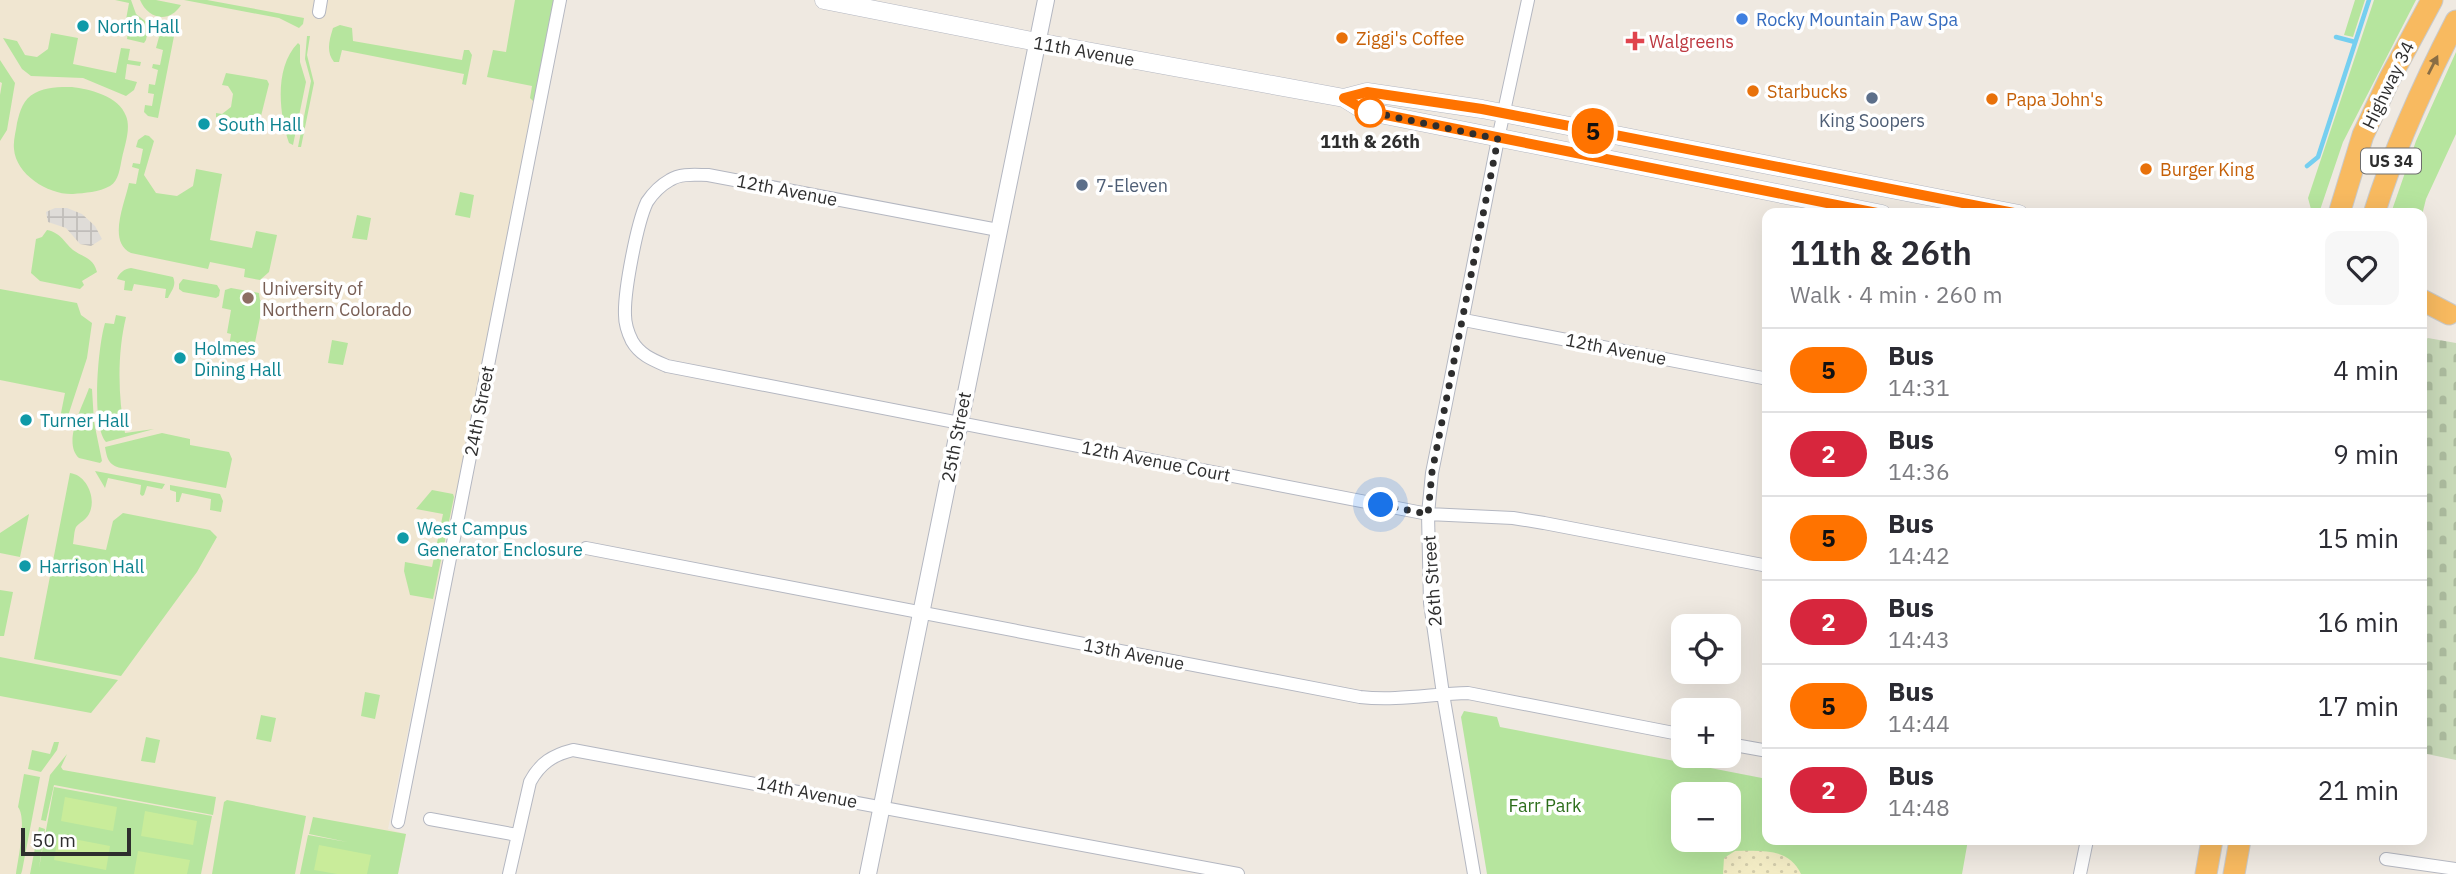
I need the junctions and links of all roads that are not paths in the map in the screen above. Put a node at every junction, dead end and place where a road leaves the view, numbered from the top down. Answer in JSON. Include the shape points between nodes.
{"nodes":[{"id":1,"x":560,"y":0,"type":"edge"},
{"id":2,"x":824,"y":0,"type":"edge"},
{"id":3,"x":1046,"y":0,"type":"edge"},
{"id":4,"x":1528,"y":0,"type":"edge"},
{"id":5,"x":2432,"y":0,"type":"edge"},
{"id":6,"x":2456,"y":21,"type":"edge"},
{"id":7,"x":1037,"y":42,"type":"junction"},
{"id":8,"x":1344,"y":98,"type":"junction"},
{"id":9,"x":2412,"y":111,"type":"junction"},
{"id":10,"x":1504,"y":114,"type":"junction"},
{"id":11,"x":1498,"y":139,"type":"junction"},
{"id":12,"x":2352,"y":166,"type":"junction"},
{"id":13,"x":1851,"y":208,"type":"edge"},
{"id":14,"x":1988,"y":208,"type":"edge"},
{"id":15,"x":2332,"y":208,"type":"edge"},
{"id":16,"x":2341,"y":208,"type":"edge"},
{"id":17,"x":2376,"y":208,"type":"edge"},
{"id":18,"x":2389,"y":208,"type":"edge"},
{"id":19,"x":998,"y":230,"type":"junction"},
{"id":20,"x":632,"y":264,"type":"joint"},
{"id":21,"x":2427,"y":302,"type":"edge"},
{"id":22,"x":2427,"y":309,"type":"edge"},
{"id":23,"x":2453,"y":314,"type":"edge"},
{"id":24,"x":2427,"y":318,"type":"edge"},
{"id":25,"x":1464,"y":320,"type":"junction"},
{"id":26,"x":1762,"y":378,"type":"edge"},
{"id":27,"x":959,"y":423,"type":"junction"},
{"id":28,"x":1428,"y":514,"type":"junction"},
{"id":29,"x":586,"y":548,"type":"dead end"},
{"id":30,"x":1762,"y":565,"type":"edge"},
{"id":31,"x":920,"y":614,"type":"junction"},
{"id":32,"x":1443,"y":694,"type":"junction"},
{"id":33,"x":1671,"y":732,"type":"edge"},
{"id":34,"x":1741,"y":746,"type":"edge"},
{"id":35,"x":1762,"y":750,"type":"edge"},
{"id":36,"x":881,"y":806,"type":"junction"},
{"id":37,"x":430,"y":819,"type":"dead end"},
{"id":38,"x":398,"y":822,"type":"dead end"},
{"id":39,"x":517,"y":835,"type":"junction"},
{"id":40,"x":2086,"y":845,"type":"edge"},
{"id":41,"x":2211,"y":845,"type":"edge"},
{"id":42,"x":2239,"y":845,"type":"edge"},
{"id":43,"x":2386,"y":859,"type":"dead end"},
{"id":44,"x":2456,"y":869,"type":"edge"},
{"id":45,"x":2442,"y":870,"type":"edge"},
{"id":46,"x":509,"y":874,"type":"edge"},
{"id":47,"x":868,"y":874,"type":"edge"},
{"id":48,"x":1238,"y":874,"type":"edge"},
{"id":49,"x":1474,"y":874,"type":"edge"},
{"id":50,"x":2080,"y":874,"type":"edge"},
{"id":51,"x":2206,"y":874,"type":"edge"},
{"id":52,"x":2234,"y":874,"type":"edge"}],
"edges":[{"from":1,"to":38,"type":"street","name":"24th Street"},
{"from":2,"to":7,"type":"main road","name":"11th Avenue"},
{"from":3,"to":7,"type":"street","name":"25th Street"},
{"from":4,"to":10,"type":"street","name":"26th Street"},
{"from":5,"to":12,"type":"highway","name":"Highway 34","number":"US 34","via":[[2390,78]]},
{"from":9,"to":6,"type":"highway","name":"Highway 34","number":"US 34","one_way":true},
{"from":7,"to":8,"type":"main road","name":"11th Avenue"},
{"from":7,"to":19,"type":"street","name":"25th Street"},
{"from":8,"to":10,"type":"main road","name":"11th Avenue","via":[[1367,92]]},
{"from":8,"to":11,"type":"main road","name":"11th Avenue","via":[[1366,111]]},
{"from":9,"to":17,"type":"highway","name":"Highway 34","number":"US 34"},
{"from":9,"to":18,"type":"highway"},
{"from":10,"to":11,"type":"street","name":"26th Street"},
{"from":10,"to":14,"type":"main road","name":"11th Avenue"},
{"from":11,"to":13,"type":"main road","name":"11th Avenue"},
{"from":11,"to":25,"type":"street","name":"26th Street"},
{"from":12,"to":15,"type":"highway"},
{"from":12,"to":16,"type":"highway","name":"Highway 34","number":"US 34"},
{"from":19,"to":20,"type":"street","name":"12th Avenue","via":[[689,174],[672,178],[649,200]]},
{"from":19,"to":27,"type":"street","name":"25th Street"},
{"from":20,"to":27,"type":"street","name":"12th Avenue Court","via":[[626,323],[636,347],[651,359],[667,366]]},
{"from":21,"to":23,"type":"highway"},
{"from":22,"to":23,"type":"main road"},
{"from":23,"to":24,"type":"highway"},
{"from":25,"to":26,"type":"street","name":"12th Avenue"},
{"from":25,"to":28,"type":"street","name":"26th Street","via":[[1432,472]]},
{"from":27,"to":28,"type":"street","name":"12th Avenue Court"},
{"from":27,"to":31,"type":"street","name":"25th Street"},
{"from":28,"to":30,"type":"street","name":"12th Avenue Court","via":[[1513,518]]},
{"from":28,"to":32,"type":"street","name":"26th Street","via":[[1430,603]]},
{"from":29,"to":31,"type":"street","name":"13th Avenue"},
{"from":31,"to":32,"type":"street","name":"13th Avenue","via":[[1360,697],[1413,699]]},
{"from":31,"to":36,"type":"street","name":"25th Street"},
{"from":32,"to":33,"type":"street","name":"13th Avenue","via":[[1468,693]]},
{"from":32,"to":49,"type":"street","name":"26th Street"},
{"from":34,"to":35,"type":"street"},
{"from":36,"to":39,"type":"street","name":"14th Avenue","via":[[573,750],[550,758],[536,770]]},
{"from":36,"to":47,"type":"street","name":"25th Street"},
{"from":36,"to":48,"type":"street","name":"14th Avenue"},
{"from":37,"to":39,"type":"street"},
{"from":39,"to":46,"type":"street","name":"14th Avenue"},
{"from":40,"to":50,"type":"street"},
{"from":41,"to":51,"type":"highway"},
{"from":42,"to":52,"type":"highway"},
{"from":43,"to":45,"type":"street"},
{"from":44,"to":45,"type":"street"}]}
